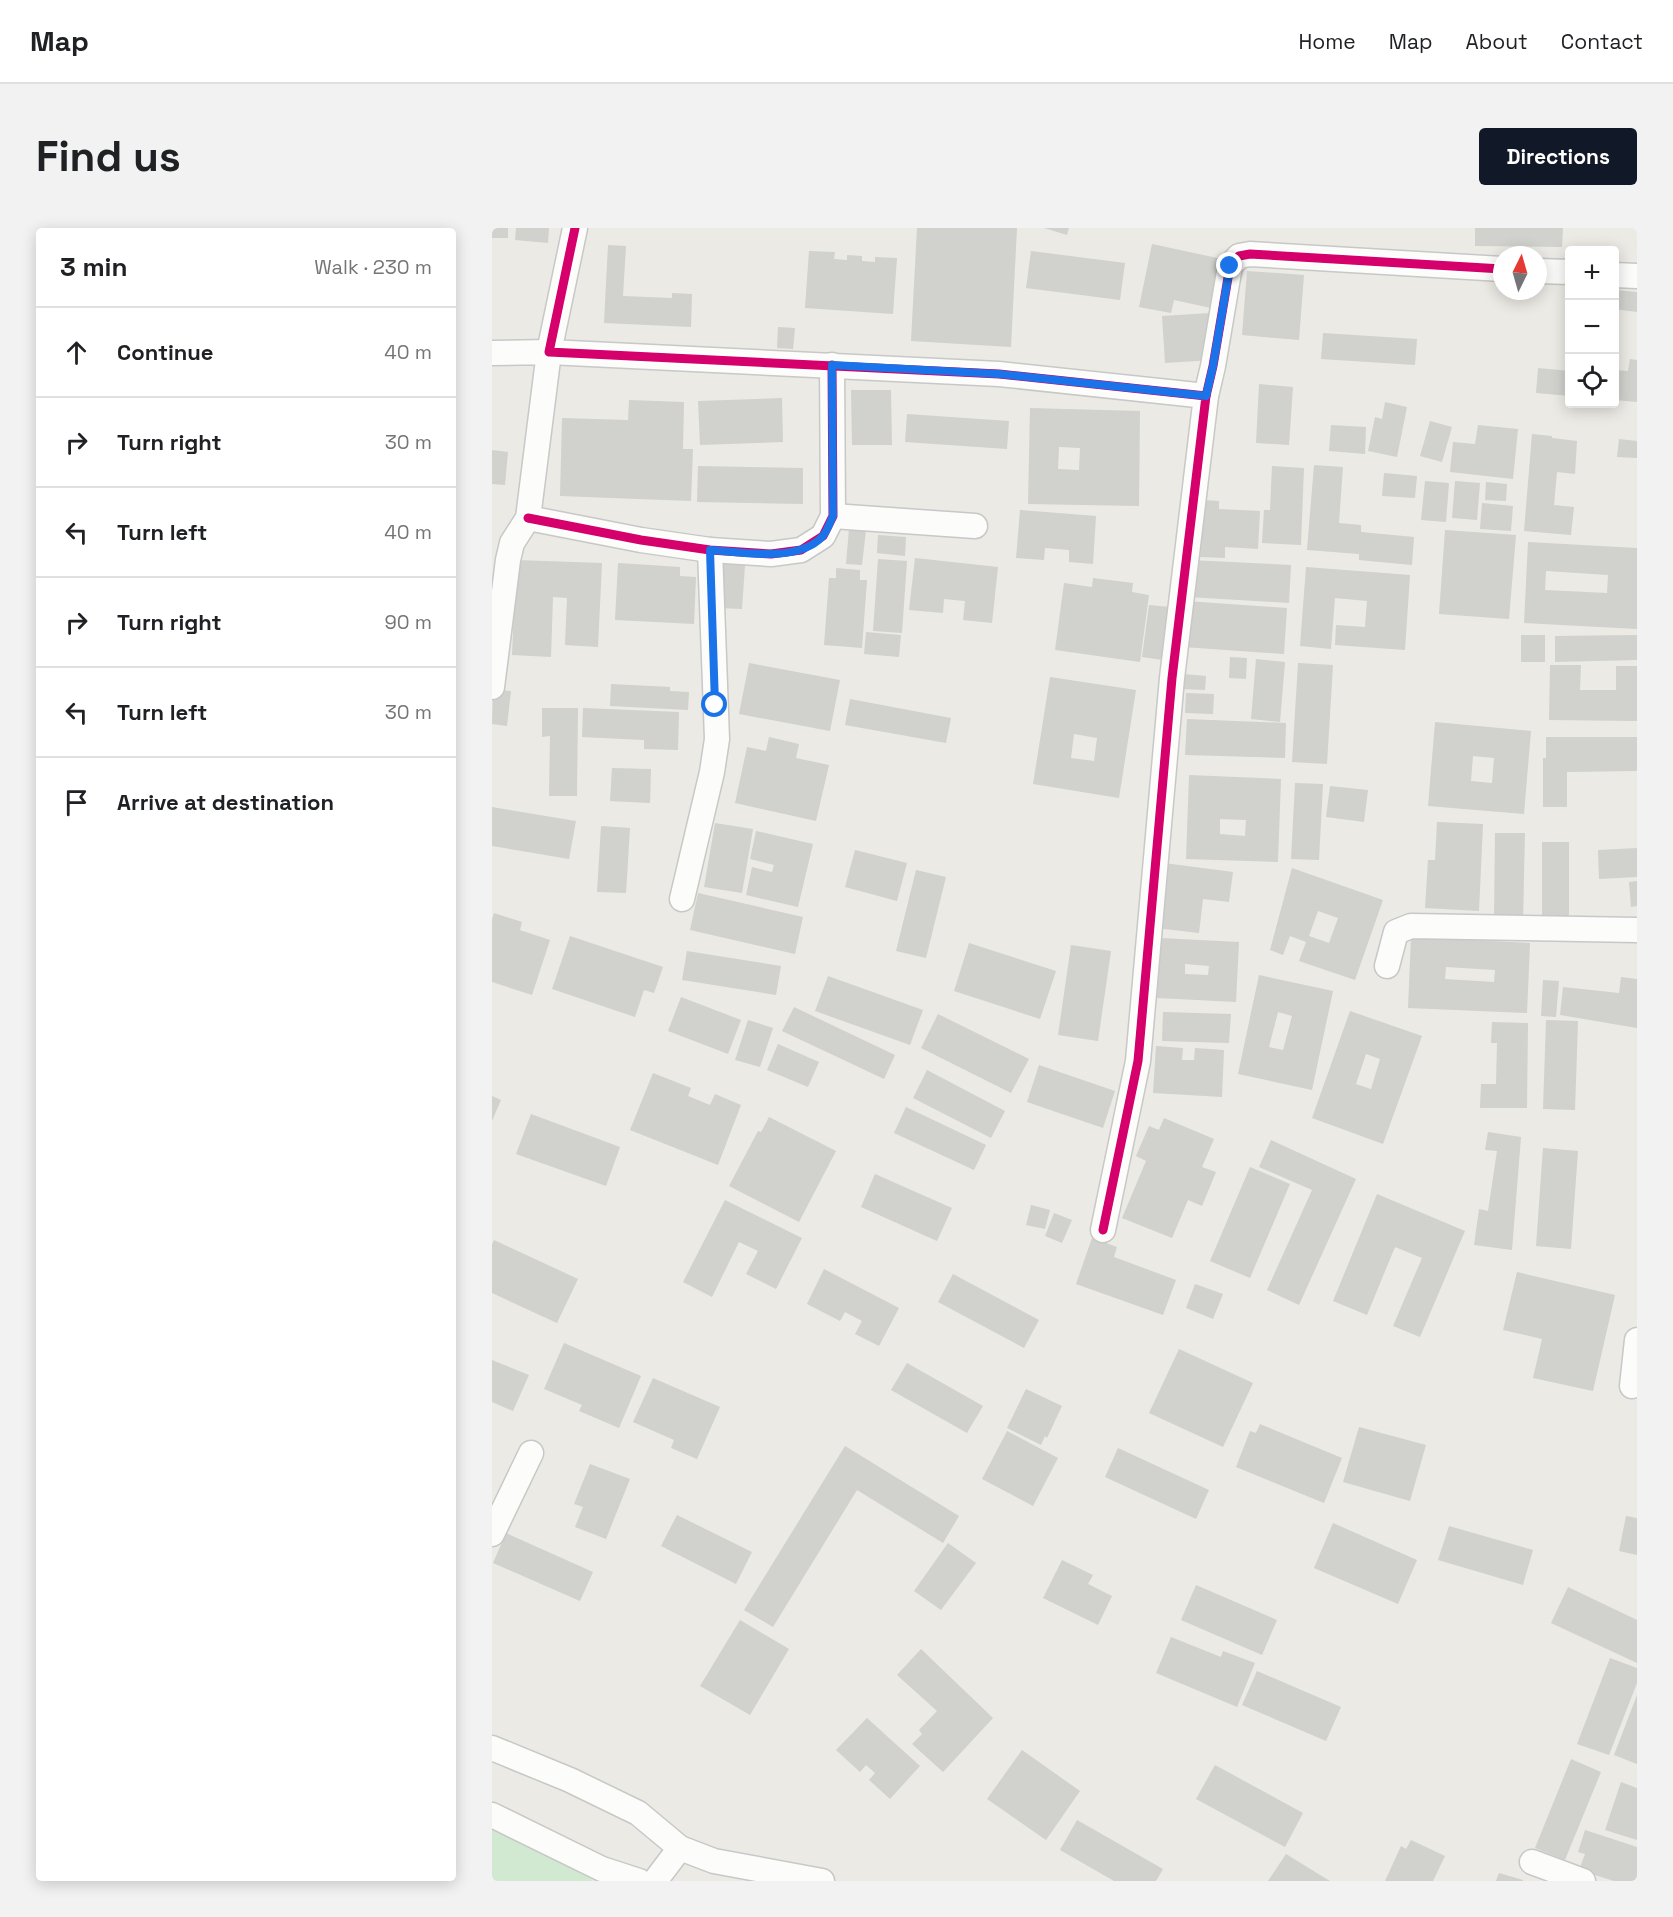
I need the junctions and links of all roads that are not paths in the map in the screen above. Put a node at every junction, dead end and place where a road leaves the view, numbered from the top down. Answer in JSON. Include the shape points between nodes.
{"nodes":[{"id":1,"x":575,"y":228,"type":"edge"},
{"id":2,"x":1493,"y":268,"type":"edge"},
{"id":3,"x":1547,"y":271,"type":"edge"},
{"id":4,"x":1565,"y":272,"type":"edge"},
{"id":5,"x":1619,"y":275,"type":"edge"},
{"id":6,"x":1637,"y":276,"type":"edge"},
{"id":7,"x":549,"y":352,"type":"junction"},
{"id":8,"x":492,"y":354,"type":"edge"},
{"id":9,"x":832,"y":365,"type":"junction"},
{"id":10,"x":1206,"y":396,"type":"junction"},
{"id":11,"x":833,"y":516,"type":"junction"},
{"id":12,"x":528,"y":518,"type":"junction"},
{"id":13,"x":975,"y":526,"type":"dead end"},
{"id":14,"x":710,"y":550,"type":"junction"},
{"id":15,"x":492,"y":687,"type":"edge"},
{"id":16,"x":682,"y":899,"type":"dead end"},
{"id":17,"x":1637,"y":930,"type":"edge"},
{"id":18,"x":1387,"y":966,"type":"dead end"},
{"id":19,"x":1103,"y":1230,"type":"dead end"},
{"id":20,"x":1637,"y":1340,"type":"edge"},
{"id":21,"x":1632,"y":1386,"type":"dead end"},
{"id":22,"x":531,"y":1453,"type":"dead end"},
{"id":23,"x":492,"y":1534,"type":"edge"},
{"id":24,"x":492,"y":1748,"type":"edge"},
{"id":25,"x":492,"y":1815,"type":"edge"},
{"id":26,"x":680,"y":1848,"type":"junction"},
{"id":27,"x":1532,"y":1862,"type":"dead end"},
{"id":28,"x":639,"y":1881,"type":"edge"},
{"id":29,"x":655,"y":1881,"type":"edge"},
{"id":30,"x":822,"y":1881,"type":"edge"},
{"id":31,"x":1583,"y":1881,"type":"edge"}],
"edges":[{"from":1,"to":7,"type":"street"},
{"from":2,"to":10,"type":"street","via":[[1239,256],[1230,266]]},
{"from":3,"to":4,"type":"street"},
{"from":5,"to":6,"type":"street"},
{"from":7,"to":8,"type":"street"},
{"from":7,"to":9,"type":"street"},
{"from":7,"to":12,"type":"street"},
{"from":9,"to":10,"type":"street","via":[[999,374]]},
{"from":9,"to":11,"type":"street"},
{"from":10,"to":19,"type":"street","via":[[1173,678],[1138,1061]]},
{"from":11,"to":13,"type":"street"},
{"from":11,"to":14,"type":"street","via":[[823,536],[801,550],[771,554]]},
{"from":12,"to":14,"type":"street"},
{"from":12,"to":15,"type":"street","via":[[512,543],[508,560]]},
{"from":14,"to":16,"type":"street","via":[[717,739]]},
{"from":17,"to":18,"type":"street","via":[[1411,926],[1396,932]]},
{"from":20,"to":21,"type":"street"},
{"from":22,"to":23,"type":"street"},
{"from":24,"to":26,"type":"street","via":[[638,1813]]},
{"from":25,"to":28,"type":"street","via":[[602,1869]]},
{"from":26,"to":29,"type":"street"},
{"from":26,"to":30,"type":"street","via":[[714,1862]]},
{"from":27,"to":31,"type":"street"}]}
